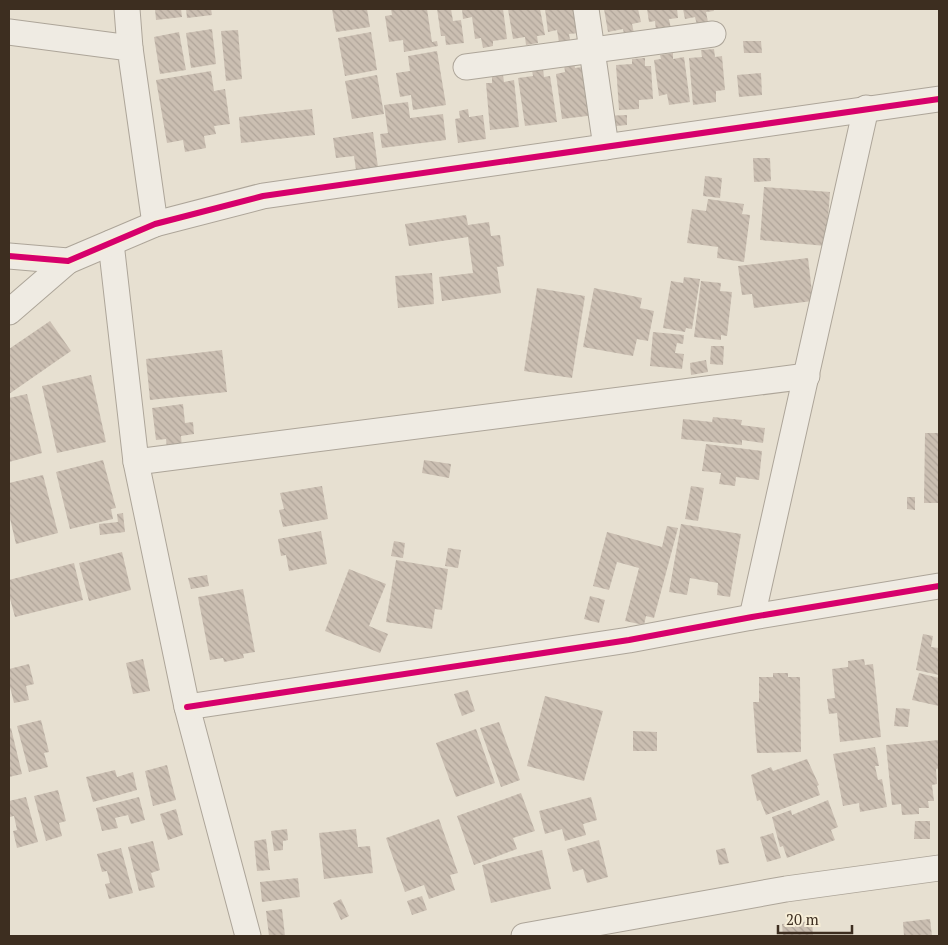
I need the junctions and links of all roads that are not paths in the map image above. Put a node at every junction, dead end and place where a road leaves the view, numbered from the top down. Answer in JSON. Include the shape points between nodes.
{"nodes":[{"id":1,"x":127,"y":9,"type":"edge"},
{"id":2,"x":586,"y":9,"type":"edge"},
{"id":3,"x":9,"y":32,"type":"edge"},
{"id":4,"x":713,"y":34,"type":"dead end"},
{"id":5,"x":130,"y":48,"type":"junction"},
{"id":6,"x":592,"y":51,"type":"junction"},
{"id":7,"x":466,"y":67,"type":"dead end"},
{"id":8,"x":939,"y":99,"type":"edge"},
{"id":9,"x":866,"y":108,"type":"junction"},
{"id":10,"x":606,"y":147,"type":"junction"},
{"id":11,"x":155,"y":224,"type":"junction"},
{"id":12,"x":111,"y":243,"type":"junction"},
{"id":13,"x":9,"y":256,"type":"edge"},
{"id":14,"x":68,"y":261,"type":"junction"},
{"id":15,"x":9,"y":312,"type":"edge"},
{"id":16,"x":807,"y":376,"type":"junction"},
{"id":17,"x":136,"y":462,"type":"junction"},
{"id":18,"x":939,"y":586,"type":"edge"},
{"id":19,"x":752,"y":617,"type":"junction"},
{"id":20,"x":187,"y":707,"type":"junction"},
{"id":21,"x":939,"y":868,"type":"edge"},
{"id":22,"x":248,"y":936,"type":"edge"},
{"id":23,"x":524,"y":936,"type":"edge"}],
"edges":[{"from":1,"to":5,"type":"street"},
{"from":2,"to":6,"type":"street"},
{"from":3,"to":5,"type":"street"},
{"from":4,"to":6,"type":"street"},
{"from":5,"to":11,"type":"street"},
{"from":6,"to":7,"type":"street"},
{"from":6,"to":10,"type":"street"},
{"from":8,"to":9,"type":"street"},
{"from":9,"to":10,"type":"street"},
{"from":9,"to":16,"type":"street"},
{"from":10,"to":11,"type":"street","via":[[263,196]]},
{"from":11,"to":12,"type":"street"},
{"from":12,"to":14,"type":"street"},
{"from":12,"to":17,"type":"street"},
{"from":13,"to":14,"type":"street"},
{"from":14,"to":15,"type":"street"},
{"from":16,"to":17,"type":"street"},
{"from":16,"to":19,"type":"street"},
{"from":17,"to":20,"type":"street"},
{"from":18,"to":19,"type":"street"},
{"from":19,"to":20,"type":"street","via":[[629,640]]},
{"from":20,"to":22,"type":"street"},
{"from":21,"to":23,"type":"street","via":[[786,889]]}]}
